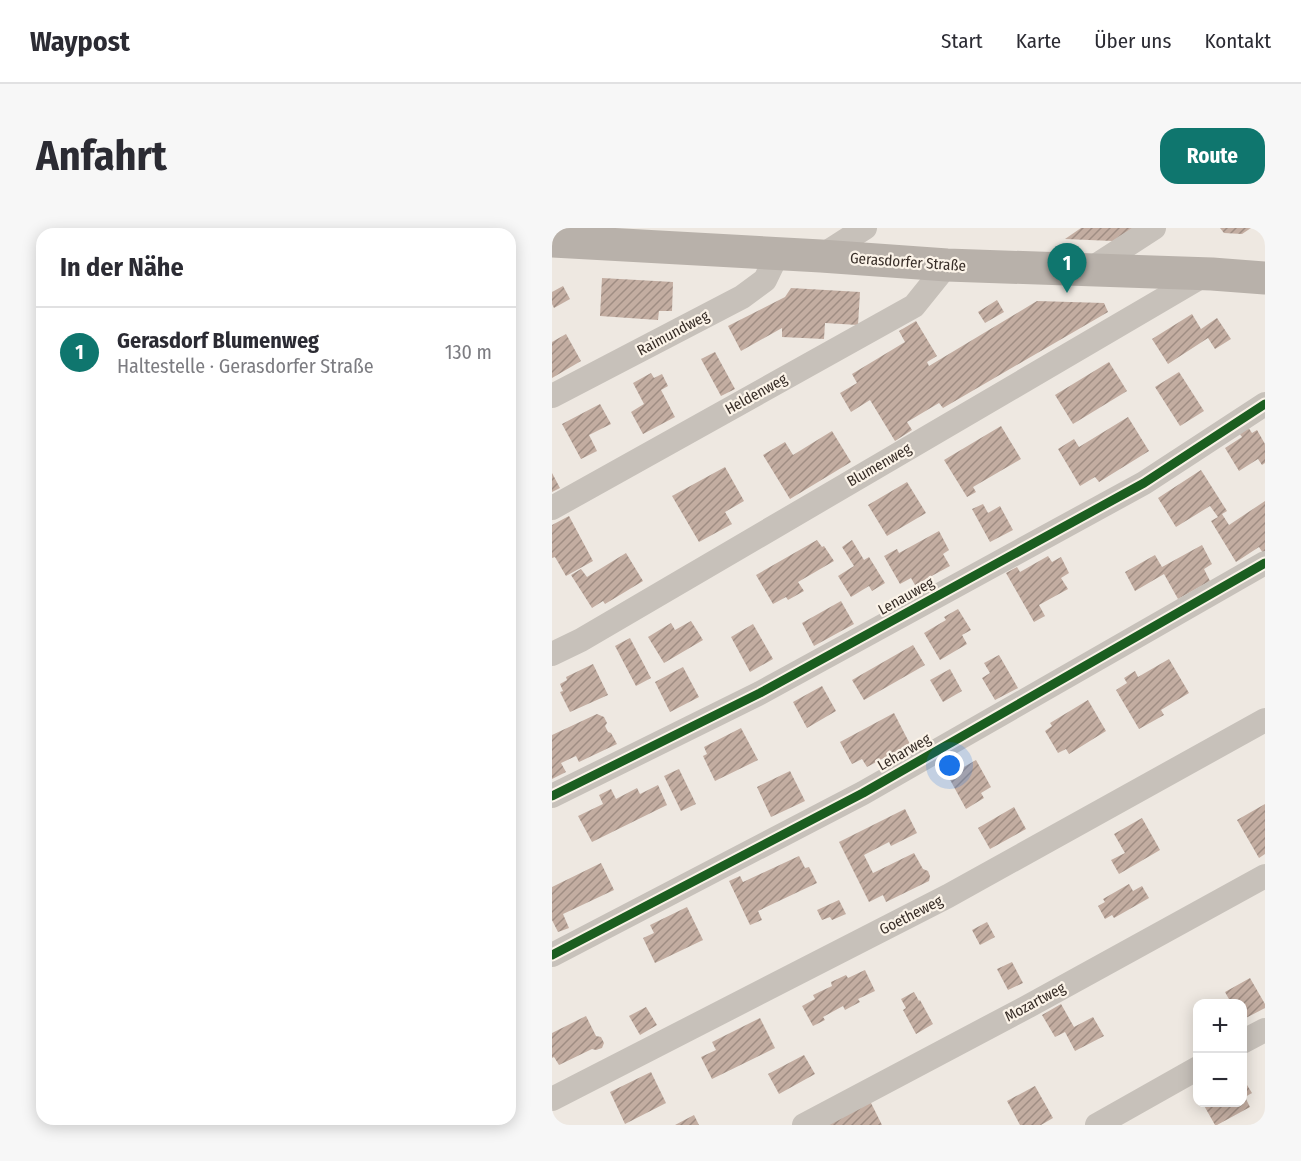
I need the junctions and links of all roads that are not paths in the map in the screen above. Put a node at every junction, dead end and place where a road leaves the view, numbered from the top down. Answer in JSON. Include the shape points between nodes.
{"nodes":[{"id":1,"x":865,"y":228,"type":"edge"},
{"id":2,"x":1154,"y":228,"type":"edge"},
{"id":3,"x":552,"y":242,"type":"edge"},
{"id":4,"x":778,"y":254,"type":"junction"},
{"id":5,"x":820,"y":256,"type":"junction"},
{"id":6,"x":947,"y":265,"type":"junction"},
{"id":7,"x":1089,"y":270,"type":"junction"},
{"id":8,"x":1206,"y":274,"type":"junction"},
{"id":9,"x":1265,"y":278,"type":"edge"},
{"id":10,"x":552,"y":396,"type":"edge"},
{"id":11,"x":1265,"y":404,"type":"edge"},
{"id":12,"x":552,"y":508,"type":"edge"},
{"id":13,"x":1265,"y":562,"type":"edge"},
{"id":14,"x":552,"y":654,"type":"edge"},
{"id":15,"x":1265,"y":720,"type":"edge"},
{"id":16,"x":552,"y":796,"type":"edge"},
{"id":17,"x":1265,"y":876,"type":"edge"},
{"id":18,"x":552,"y":955,"type":"edge"},
{"id":19,"x":1265,"y":1030,"type":"edge"},
{"id":20,"x":1247,"y":1039,"type":"edge"},
{"id":21,"x":1193,"y":1070,"type":"edge"},
{"id":22,"x":552,"y":1099,"type":"edge"},
{"id":23,"x":804,"y":1125,"type":"edge"},
{"id":24,"x":1097,"y":1125,"type":"edge"}],
"edges":[{"from":1,"to":5,"type":"street"},
{"from":2,"to":7,"type":"street"},
{"from":3,"to":4,"type":"main road","name":"Gerasdorfer Straße"},
{"from":4,"to":5,"type":"main road","name":"Gerasdorfer Straße"},
{"from":4,"to":10,"type":"street","name":"Raimundweg","via":[[765,280],[742,297]]},
{"from":5,"to":6,"type":"main road","name":"Gerasdorfer Straße"},
{"from":6,"to":7,"type":"main road","name":"Gerasdorfer Straße"},
{"from":6,"to":12,"type":"street","name":"Heldenweg","via":[[914,306]]},
{"from":7,"to":8,"type":"main road","name":"Gerasdorfer Straße"},
{"from":8,"to":9,"type":"main road","name":"Gerasdorfer Straße"},
{"from":8,"to":14,"type":"street","name":"Blumenweg"},
{"from":11,"to":16,"type":"street","name":"Lenauweg","via":[[1134,489],[760,693]]},
{"from":13,"to":18,"type":"street","name":"Leharweg","via":[[863,793]]},
{"from":15,"to":22,"type":"street","name":"Goetheweg","via":[[948,896]]},
{"from":17,"to":23,"type":"street","name":"Mozartweg"},
{"from":19,"to":20,"type":"street"},
{"from":21,"to":24,"type":"street"}]}
